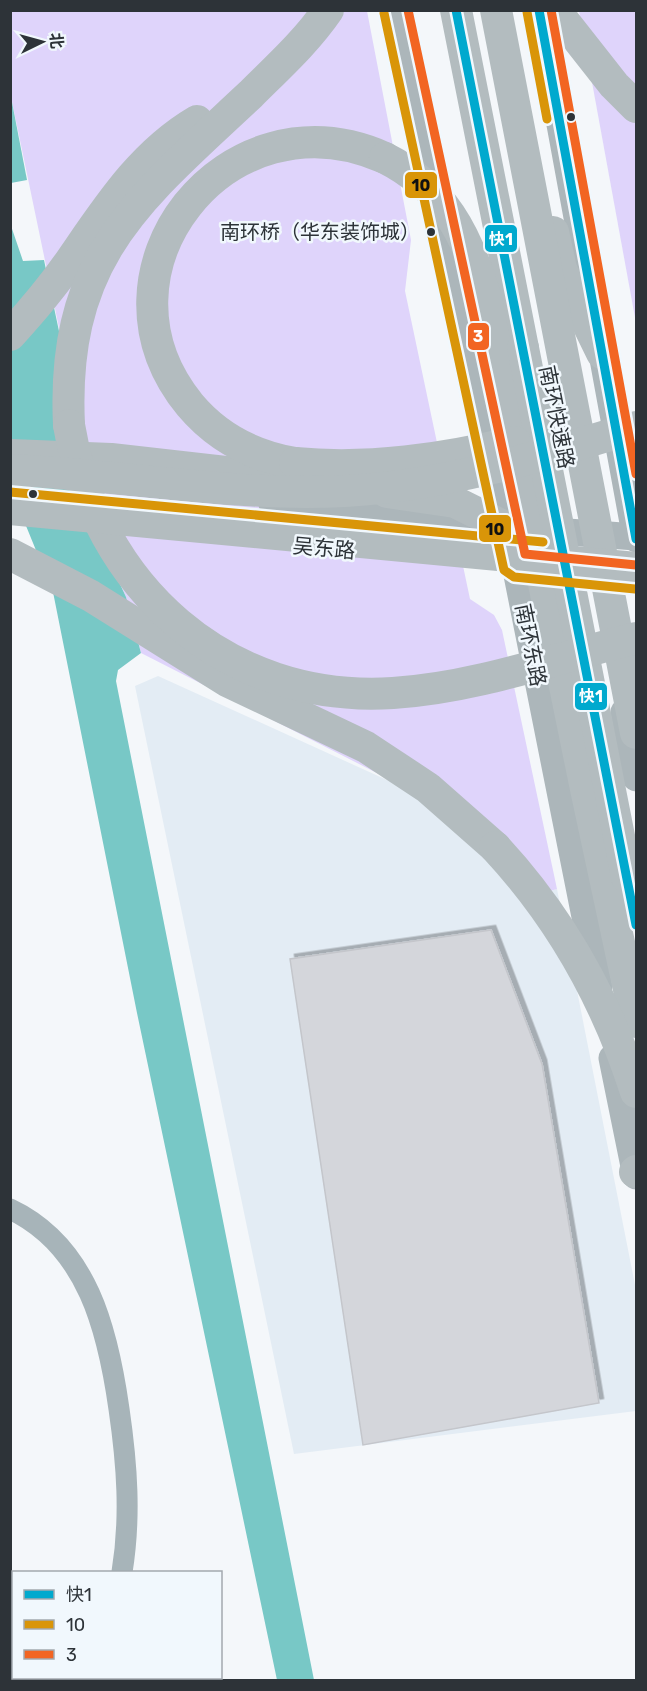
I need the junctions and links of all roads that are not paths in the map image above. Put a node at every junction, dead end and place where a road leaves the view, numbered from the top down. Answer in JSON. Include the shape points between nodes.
{"nodes":[{"id":1,"x":328,"y":10,"type":"edge"},
{"id":2,"x":396,"y":10,"type":"edge"},
{"id":3,"x":456,"y":10,"type":"edge"},
{"id":4,"x":478,"y":10,"type":"edge"},
{"id":5,"x":487,"y":10,"type":"edge"},
{"id":6,"x":496,"y":10,"type":"edge"},
{"id":7,"x":539,"y":10,"type":"edge"},
{"id":8,"x":555,"y":10,"type":"edge"},
{"id":9,"x":474,"y":44,"type":"junction"},
{"id":10,"x":262,"y":83,"type":"junction"},
{"id":11,"x":636,"y":107,"type":"edge"},
{"id":12,"x":10,"y":335,"type":"edge"},
{"id":13,"x":602,"y":352,"type":"junction"},
{"id":14,"x":636,"y":404,"type":"edge"},
{"id":15,"x":636,"y":427,"type":"edge"},
{"id":16,"x":10,"y":455,"type":"edge"},
{"id":17,"x":10,"y":470,"type":"edge"},
{"id":18,"x":10,"y":480,"type":"edge"},
{"id":19,"x":10,"y":490,"type":"edge"},
{"id":20,"x":10,"y":509,"type":"edge"},
{"id":21,"x":10,"y":520,"type":"edge"},
{"id":22,"x":505,"y":527,"type":"junction"},
{"id":23,"x":636,"y":534,"type":"edge"},
{"id":24,"x":583,"y":553,"type":"junction"},
{"id":25,"x":10,"y":554,"type":"edge"},
{"id":26,"x":515,"y":565,"type":"junction"},
{"id":27,"x":636,"y":568,"type":"edge"},
{"id":28,"x":636,"y":577,"type":"edge"},
{"id":29,"x":636,"y":638,"type":"edge"},
{"id":30,"x":636,"y":658,"type":"edge"},
{"id":31,"x":260,"y":695,"type":"junction"},
{"id":32,"x":636,"y":733,"type":"edge"},
{"id":33,"x":636,"y":778,"type":"edge"},
{"id":34,"x":636,"y":823,"type":"edge"},
{"id":35,"x":636,"y":925,"type":"edge"},
{"id":36,"x":636,"y":1022,"type":"edge"},
{"id":37,"x":636,"y":1092,"type":"edge"},
{"id":38,"x":636,"y":1173,"type":"edge"},
{"id":39,"x":10,"y":1209,"type":"edge"},
{"id":40,"x":122,"y":1571,"type":"edge"}],
"edges":[{"from":1,"to":10,"type":"highway","via":[[301,45]]},
{"from":2,"to":22,"type":"main road","name":"南环东路"},
{"from":3,"to":9,"type":"highway","name":"南环快速路"},
{"from":4,"to":9,"type":"highway","name":"南环快速路"},
{"from":5,"to":13,"type":"highway","via":[[490,23],[523,78],[561,269]]},
{"from":6,"to":32,"type":"highway","bridge":true},
{"from":7,"to":13,"type":"main road"},
{"from":8,"to":11,"type":"highway"},
{"from":9,"to":34,"type":"highway","name":"南环快速路","bridge":true},
{"from":9,"to":35,"type":"highway","name":"南环快速路","bridge":true},
{"from":10,"to":12,"type":"highway","via":[[185,129],[146,162],[112,200],[56,280]]},
{"from":10,"to":29,"type":"highway","bridge":true,"via":[[134,206],[102,255],[80,309],[69,376],[73,446],[91,507],[121,562],[162,610],[212,649],[269,677],[331,692],[391,693],[448,686]]},
{"from":13,"to":23,"type":"main road"},
{"from":14,"to":36,"type":"highway","bridge":true,"via":[[525,440],[514,442],[471,452],[412,461],[338,466],[271,458],[218,432],[192,408],[172,378],[159,345],[155,321],[154,286],[162,251],[184,208],[217,174],[258,152],[305,142],[352,146],[395,163],[431,189],[458,225],[472,255],[492,321],[506,394],[509,405],[515,438],[518,450],[585,789]]},
{"from":15,"to":17,"type":"highway","bridge":true,"via":[[465,476],[360,490],[294,492],[198,487]]},
{"from":16,"to":22,"type":"highway","via":[[111,459],[432,497],[454,502]]},
{"from":18,"to":22,"type":"main road","name":"吴东路"},
{"from":19,"to":24,"type":"highway","bridge":true},
{"from":20,"to":24,"type":"highway","bridge":true},
{"from":21,"to":26,"type":"main road","name":"吴东路"},
{"from":22,"to":23,"type":"main road"},
{"from":22,"to":24,"type":"main road","name":"吴东路"},
{"from":22,"to":26,"type":"main road","name":"南环东路"},
{"from":23,"to":24,"type":"highway"},
{"from":24,"to":26,"type":"main road","name":"吴东路"},
{"from":24,"to":27,"type":"highway","bridge":true},
{"from":24,"to":28,"type":"main road","name":"吴东路"},
{"from":24,"to":33,"type":"main road"},
{"from":25,"to":31,"type":"highway","via":[[91,596],[227,681]]},
{"from":26,"to":38,"type":"main road","name":"南环东路"},
{"from":30,"to":31,"type":"highway","bridge":true,"via":[[458,705],[409,713],[325,711]]},
{"from":31,"to":37,"type":"highway","bridge":true,"via":[[345,735],[395,764],[451,806],[495,847],[529,886],[577,957],[604,1010]]},
{"from":39,"to":40,"type":"street","via":[[41,1228],[76,1267],[104,1328],[128,1478]]}]}
